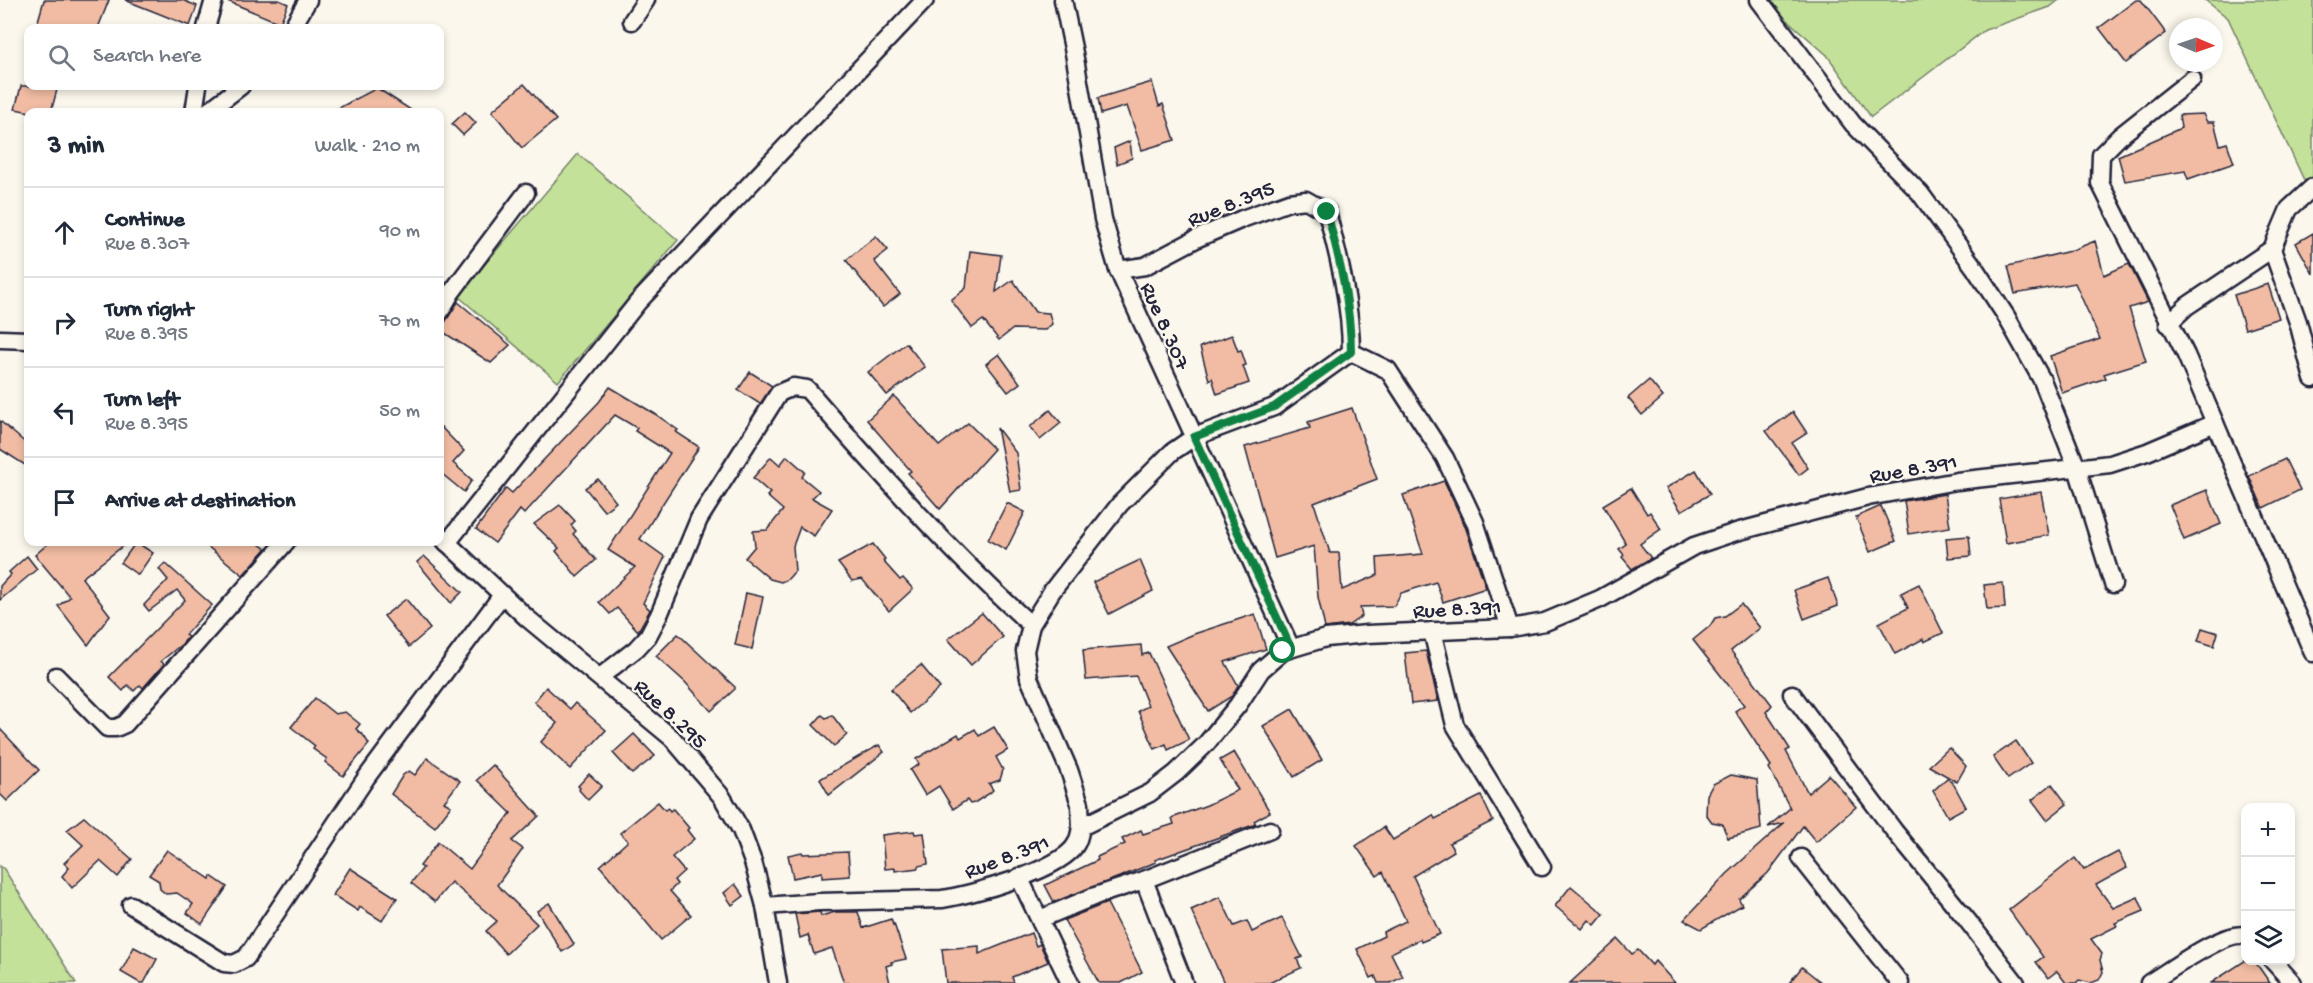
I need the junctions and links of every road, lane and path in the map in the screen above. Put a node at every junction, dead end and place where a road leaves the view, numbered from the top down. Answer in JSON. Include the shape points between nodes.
{"nodes":[{"id":1,"x":214,"y":0,"type":"edge"},
{"id":2,"x":308,"y":0,"type":"edge"},
{"id":3,"x":646,"y":0,"type":"edge"},
{"id":4,"x":1063,"y":0,"type":"edge"},
{"id":5,"x":1759,"y":0,"type":"edge"},
{"id":6,"x":917,"y":2,"type":"edge"},
{"id":7,"x":632,"y":21,"type":"dead end"},
{"id":8,"x":208,"y":24,"type":"edge"},
{"id":9,"x":294,"y":24,"type":"edge"},
{"id":10,"x":2192,"y":80,"type":"dead end"},
{"id":11,"x":197,"y":90,"type":"edge"},
{"id":12,"x":236,"y":90,"type":"edge"},
{"id":13,"x":195,"y":108,"type":"edge"},
{"id":14,"x":212,"y":108,"type":"edge"},
{"id":15,"x":2313,"y":187,"type":"edge"},
{"id":16,"x":526,"y":193,"type":"dead end"},
{"id":17,"x":2272,"y":249,"type":"junction"},
{"id":18,"x":1119,"y":270,"type":"junction"},
{"id":19,"x":444,"y":305,"type":"edge"},
{"id":20,"x":2168,"y":324,"type":"junction"},
{"id":21,"x":0,"y":339,"type":"edge"},
{"id":22,"x":24,"y":340,"type":"edge"},
{"id":23,"x":1351,"y":352,"type":"junction"},
{"id":24,"x":2313,"y":380,"type":"edge"},
{"id":25,"x":2215,"y":423,"type":"junction"},
{"id":26,"x":1194,"y":437,"type":"junction"},
{"id":27,"x":2077,"y":468,"type":"junction"},
{"id":28,"x":444,"y":538,"type":"edge"},
{"id":29,"x":444,"y":540,"type":"edge"},
{"id":30,"x":282,"y":546,"type":"edge"},
{"id":31,"x":2113,"y":584,"type":"dead end"},
{"id":32,"x":502,"y":595,"type":"junction"},
{"id":33,"x":1031,"y":625,"type":"junction"},
{"id":34,"x":1510,"y":628,"type":"junction"},
{"id":35,"x":1432,"y":631,"type":"junction"},
{"id":36,"x":1291,"y":648,"type":"junction"},
{"id":37,"x":2313,"y":653,"type":"edge"},
{"id":38,"x":56,"y":676,"type":"dead end"},
{"id":39,"x":600,"y":677,"type":"junction"},
{"id":40,"x":1792,"y":694,"type":"dead end"},
{"id":41,"x":1081,"y":826,"type":"junction"},
{"id":42,"x":1270,"y":831,"type":"dead end"},
{"id":43,"x":1801,"y":858,"type":"dead end"},
{"id":44,"x":1542,"y":867,"type":"dead end"},
{"id":45,"x":1019,"y":878,"type":"junction"},
{"id":46,"x":1144,"y":880,"type":"junction"},
{"id":47,"x":131,"y":904,"type":"dead end"},
{"id":48,"x":765,"y":906,"type":"junction"},
{"id":49,"x":1040,"y":918,"type":"junction"},
{"id":50,"x":2241,"y":934,"type":"edge"},
{"id":51,"x":2277,"y":965,"type":"edge"},
{"id":52,"x":778,"y":983,"type":"edge"},
{"id":53,"x":1070,"y":983,"type":"edge"},
{"id":54,"x":1184,"y":983,"type":"edge"},
{"id":55,"x":1900,"y":983,"type":"edge"},
{"id":56,"x":2016,"y":983,"type":"edge"},
{"id":57,"x":2149,"y":983,"type":"edge"},
{"id":58,"x":2293,"y":983,"type":"edge"}],
"edges":[{"from":1,"to":8,"type":"street"},
{"from":2,"to":9,"type":"street"},
{"from":3,"to":7,"type":"street"},
{"from":4,"to":18,"type":"street","name":"Rue 8.307","via":[[1103,219]]},
{"from":5,"to":27,"type":"street","via":[[1853,124],[1920,193],[1974,267],[2042,380]]},
{"from":6,"to":28,"type":"street","via":[[813,119],[638,302]]},
{"from":10,"to":20,"type":"street","via":[[2101,155],[2100,183]]},
{"from":11,"to":13,"type":"street"},
{"from":12,"to":14,"type":"street"},
{"from":15,"to":17,"type":"street","via":[[2289,208]]},
{"from":16,"to":19,"type":"street"},
{"from":17,"to":20,"type":"street","via":[[2187,306]]},
{"from":17,"to":24,"type":"street","via":[[2298,321]]},
{"from":18,"to":23,"type":"street","name":"Rue 8.395","via":[[1145,266],[1242,219],[1288,202],[1306,200],[1327,212],[1351,326]]},
{"from":18,"to":26,"type":"street","name":"Rue 8.307"},
{"from":20,"to":25,"type":"street"},
{"from":21,"to":22,"type":"street"},
{"from":23,"to":26,"type":"street","via":[[1274,407]]},
{"from":23,"to":34,"type":"street","via":[[1388,370],[1445,458],[1475,522]]},
{"from":25,"to":27,"type":"street","name":"Rue 8.391","via":[[2147,452],[2110,464]]},
{"from":25,"to":37,"type":"street"},
{"from":26,"to":33,"type":"street","via":[[1172,452],[1120,504],[1052,591]]},
{"from":26,"to":36,"type":"street","name":"Rue 8.307"},
{"from":27,"to":31,"type":"street"},
{"from":27,"to":34,"type":"street","name":"Rue 8.391","via":[[1957,481],[1868,497],[1736,532],[1694,546],[1575,611],[1545,622]]},
{"from":29,"to":32,"type":"street","name":"Rue 8.295"},
{"from":30,"to":38,"type":"street","via":[[125,724],[107,728]]},
{"from":32,"to":39,"type":"street","name":"Rue 8.295"},
{"from":32,"to":47,"type":"street","via":[[366,778],[246,958],[234,964],[224,963]]},
{"from":33,"to":39,"type":"street","via":[[911,508],[807,389],[793,387],[779,393],[699,519],[648,636]]},
{"from":33,"to":41,"type":"street","via":[[1025,651],[1029,678],[1069,770],[1080,804]]},
{"from":34,"to":35,"type":"street","name":"Rue 8.391"},
{"from":35,"to":36,"type":"street","name":"Rue 8.391","via":[[1326,638]]},
{"from":35,"to":44,"type":"street","via":[[1455,725]]},
{"from":36,"to":41,"type":"street","name":"Rue 8.391","via":[[1261,670],[1213,736],[1176,773],[1150,793]]},
{"from":39,"to":48,"type":"street","name":"Rue 8.295","via":[[672,738],[722,797],[741,830]]},
{"from":40,"to":56,"type":"street","via":[[1894,832]]},
{"from":41,"to":45,"type":"street","name":"Rue 8.391","via":[[1076,845],[1062,859]]},
{"from":42,"to":46,"type":"street"},
{"from":43,"to":55,"type":"street"},
{"from":45,"to":48,"type":"street","name":"Rue 8.391","via":[[977,893],[942,899]]},
{"from":45,"to":49,"type":"street"},
{"from":46,"to":49,"type":"street"},
{"from":46,"to":54,"type":"street"},
{"from":48,"to":52,"type":"street","name":"Rue 8.295"},
{"from":49,"to":53,"type":"street"},
{"from":50,"to":57,"type":"street","via":[[2223,938]]},
{"from":51,"to":58,"type":"street"}]}
